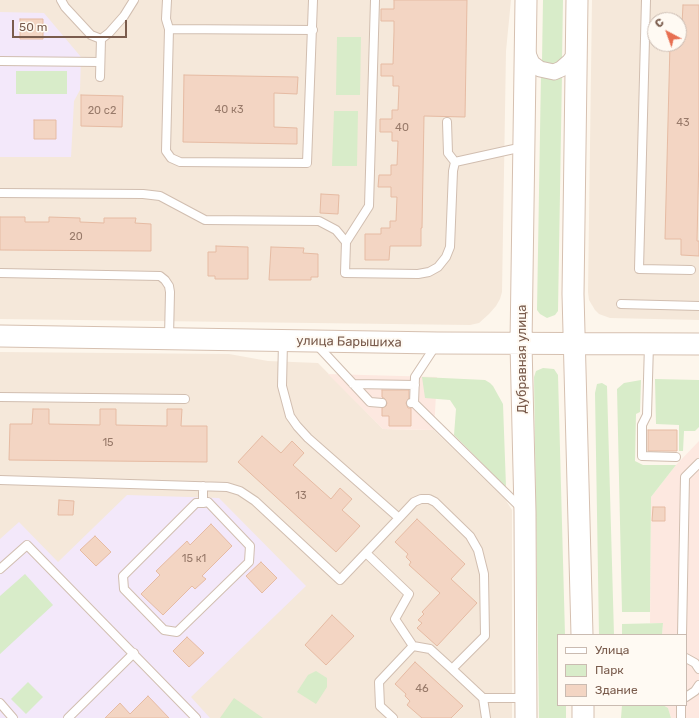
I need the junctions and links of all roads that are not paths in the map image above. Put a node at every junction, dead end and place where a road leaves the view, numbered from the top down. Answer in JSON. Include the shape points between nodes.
{"nodes":[{"id":1,"x":61,"y":0,"type":"edge"},
{"id":2,"x":134,"y":0,"type":"edge"},
{"id":3,"x":167,"y":0,"type":"edge"},
{"id":4,"x":313,"y":0,"type":"edge"},
{"id":5,"x":375,"y":0,"type":"edge"},
{"id":6,"x":526,"y":0,"type":"edge"},
{"id":7,"x":577,"y":0,"type":"edge"},
{"id":8,"x":646,"y":0,"type":"edge"},
{"id":9,"x":169,"y":29,"type":"junction"},
{"id":10,"x":313,"y":30,"type":"junction"},
{"id":11,"x":101,"y":39,"type":"junction"},
{"id":12,"x":525,"y":48,"type":"junction"},
{"id":13,"x":576,"y":49,"type":"junction"},
{"id":14,"x":0,"y":61,"type":"edge"},
{"id":15,"x":100,"y":62,"type":"junction"},
{"id":16,"x":100,"y":77,"type":"dead end"},
{"id":17,"x":447,"y":122,"type":"dead end"},
{"id":18,"x":524,"y":147,"type":"junction"},
{"id":19,"x":455,"y":162,"type":"junction"},
{"id":20,"x":0,"y":193,"type":"edge"},
{"id":21,"x":346,"y":242,"type":"junction"},
{"id":22,"x":691,"y":270,"type":"dead end"},
{"id":23,"x":0,"y":274,"type":"edge"},
{"id":24,"x":621,"y":304,"type":"dead end"},
{"id":25,"x":699,"y":306,"type":"edge"},
{"id":26,"x":0,"y":336,"type":"edge"},
{"id":27,"x":169,"y":338,"type":"junction"},
{"id":28,"x":283,"y":341,"type":"junction"},
{"id":29,"x":313,"y":341,"type":"junction"},
{"id":30,"x":438,"y":343,"type":"junction"},
{"id":31,"x":575,"y":343,"type":"junction"},
{"id":32,"x":521,"y":344,"type":"junction"},
{"id":33,"x":649,"y":344,"type":"junction"},
{"id":34,"x":699,"y":344,"type":"edge"},
{"id":35,"x":353,"y":384,"type":"junction"},
{"id":36,"x":415,"y":385,"type":"junction"},
{"id":37,"x":0,"y":397,"type":"edge"},
{"id":38,"x":185,"y":399,"type":"dead end"},
{"id":39,"x":382,"y":403,"type":"dead end"},
{"id":40,"x":676,"y":457,"type":"dead end"},
{"id":41,"x":699,"y":463,"type":"edge"},
{"id":42,"x":0,"y":480,"type":"edge"},
{"id":43,"x":203,"y":486,"type":"junction"},
{"id":44,"x":203,"y":503,"type":"junction"},
{"id":45,"x":525,"y":512,"type":"junction"},
{"id":46,"x":399,"y":518,"type":"junction"},
{"id":47,"x":366,"y":553,"type":"junction"},
{"id":48,"x":0,"y":569,"type":"edge"},
{"id":49,"x":582,"y":634,"type":"edge"},
{"id":50,"x":682,"y":634,"type":"edge"},
{"id":51,"x":412,"y":646,"type":"junction"},
{"id":52,"x":134,"y":653,"type":"junction"},
{"id":53,"x":687,"y":659,"type":"edge"},
{"id":54,"x":452,"y":669,"type":"junction"},
{"id":55,"x":699,"y":669,"type":"edge"},
{"id":56,"x":699,"y":685,"type":"edge"},
{"id":57,"x":687,"y":696,"type":"edge"},
{"id":58,"x":483,"y":698,"type":"junction"},
{"id":59,"x":1,"y":706,"type":"edge"},
{"id":60,"x":583,"y":706,"type":"edge"},
{"id":61,"x":681,"y":706,"type":"edge"},
{"id":62,"x":526,"y":708,"type":"edge"},
{"id":63,"x":13,"y":718,"type":"edge"},
{"id":64,"x":68,"y":718,"type":"edge"},
{"id":65,"x":196,"y":718,"type":"edge"},
{"id":66,"x":393,"y":718,"type":"edge"},
{"id":67,"x":486,"y":718,"type":"edge"},
{"id":68,"x":583,"y":718,"type":"edge"},
{"id":69,"x":681,"y":718,"type":"edge"}],
"edges":[{"from":1,"to":11,"type":"lane","via":[[91,35]]},
{"from":2,"to":11,"type":"lane","via":[[124,16]]},
{"from":3,"to":9,"type":"lane","via":[[166,19]]},
{"from":4,"to":10,"type":"lane"},
{"from":5,"to":21,"type":"lane","via":[[369,206]]},
{"from":6,"to":12,"type":"main road","name":"Дубравная улица"},
{"from":7,"to":13,"type":"main road"},
{"from":8,"to":22,"type":"lane","via":[[639,269]]},
{"from":9,"to":10,"type":"lane"},
{"from":9,"to":10,"type":"lane","via":[[166,151],[171,158],[180,162],[299,163],[307,163]]},
{"from":11,"to":15,"type":"lane"},
{"from":12,"to":13,"type":"street","via":[[536,66],[554,72],[569,62]]},
{"from":12,"to":18,"type":"main road","name":"Дубравная улица"},
{"from":13,"to":31,"type":"main road","via":[[573,294]]},
{"from":14,"to":15,"type":"lane"},
{"from":15,"to":16,"type":"lane"},
{"from":17,"to":19,"type":"lane","via":[[448,153]]},
{"from":18,"to":19,"type":"lane"},
{"from":18,"to":32,"type":"main road","name":"Дубравная улица"},
{"from":19,"to":21,"type":"lane","via":[[450,247],[446,258],[438,267],[430,272],[418,274],[344,273]]},
{"from":20,"to":21,"type":"lane","via":[[160,196],[205,220],[319,222],[336,230]]},
{"from":23,"to":27,"type":"lane","via":[[160,276],[169,286],[170,292]]},
{"from":24,"to":25,"type":"lane"},
{"from":26,"to":27,"type":"main road","name":"улица Барышиха"},
{"from":27,"to":28,"type":"main road","name":"улица Барышиха"},
{"from":28,"to":29,"type":"main road","name":"улица Барышиха"},
{"from":28,"to":46,"type":"lane","via":[[282,386],[290,416],[308,438]]},
{"from":29,"to":30,"type":"main road","name":"улица Барышиха"},
{"from":29,"to":35,"type":"lane"},
{"from":30,"to":32,"type":"main road","name":"улица Барышиха"},
{"from":30,"to":36,"type":"lane","via":[[415,376]]},
{"from":31,"to":32,"type":"main road","name":"улица Барышиха"},
{"from":31,"to":33,"type":"main road","name":"улица Барышиха"},
{"from":31,"to":49,"type":"main road"},
{"from":32,"to":45,"type":"main road","name":"Дубравная улица"},
{"from":33,"to":34,"type":"main road","name":"улица Барышиха"},
{"from":33,"to":40,"type":"lane","via":[[647,415],[642,425],[642,456]]},
{"from":35,"to":36,"type":"lane"},
{"from":35,"to":39,"type":"lane","via":[[370,402]]},
{"from":36,"to":45,"type":"lane","via":[[413,403]]},
{"from":37,"to":38,"type":"lane"},
{"from":41,"to":50,"type":"lane","via":[[685,476]]},
{"from":42,"to":43,"type":"lane"},
{"from":43,"to":44,"type":"lane"},
{"from":43,"to":47,"type":"lane","via":[[227,487],[240,491],[255,501],[340,580]]},
{"from":44,"to":44,"type":"lane","via":[[196,503],[123,576],[124,589],[164,630],[178,632],[249,562],[250,546],[208,502]]},
{"from":45,"to":62,"type":"main road","name":"Дубравная улица"},
{"from":46,"to":47,"type":"lane"},
{"from":46,"to":54,"type":"lane","via":[[414,502],[429,499],[436,502],[470,536],[478,550],[484,574],[485,636]]},
{"from":47,"to":51,"type":"lane","via":[[409,594],[395,618]]},
{"from":48,"to":52,"type":"lane","via":[[27,545]]},
{"from":51,"to":54,"type":"lane","via":[[430,649]]},
{"from":51,"to":66,"type":"lane","via":[[379,682],[380,706]]},
{"from":52,"to":64,"type":"lane"},
{"from":52,"to":65,"type":"lane"},
{"from":53,"to":55,"type":"lane"},
{"from":54,"to":58,"type":"lane"},
{"from":56,"to":57,"type":"lane"},
{"from":58,"to":62,"type":"lane"},
{"from":58,"to":67,"type":"lane"},
{"from":59,"to":63,"type":"lane"},
{"from":60,"to":68,"type":"main road"},
{"from":61,"to":69,"type":"lane"}]}
